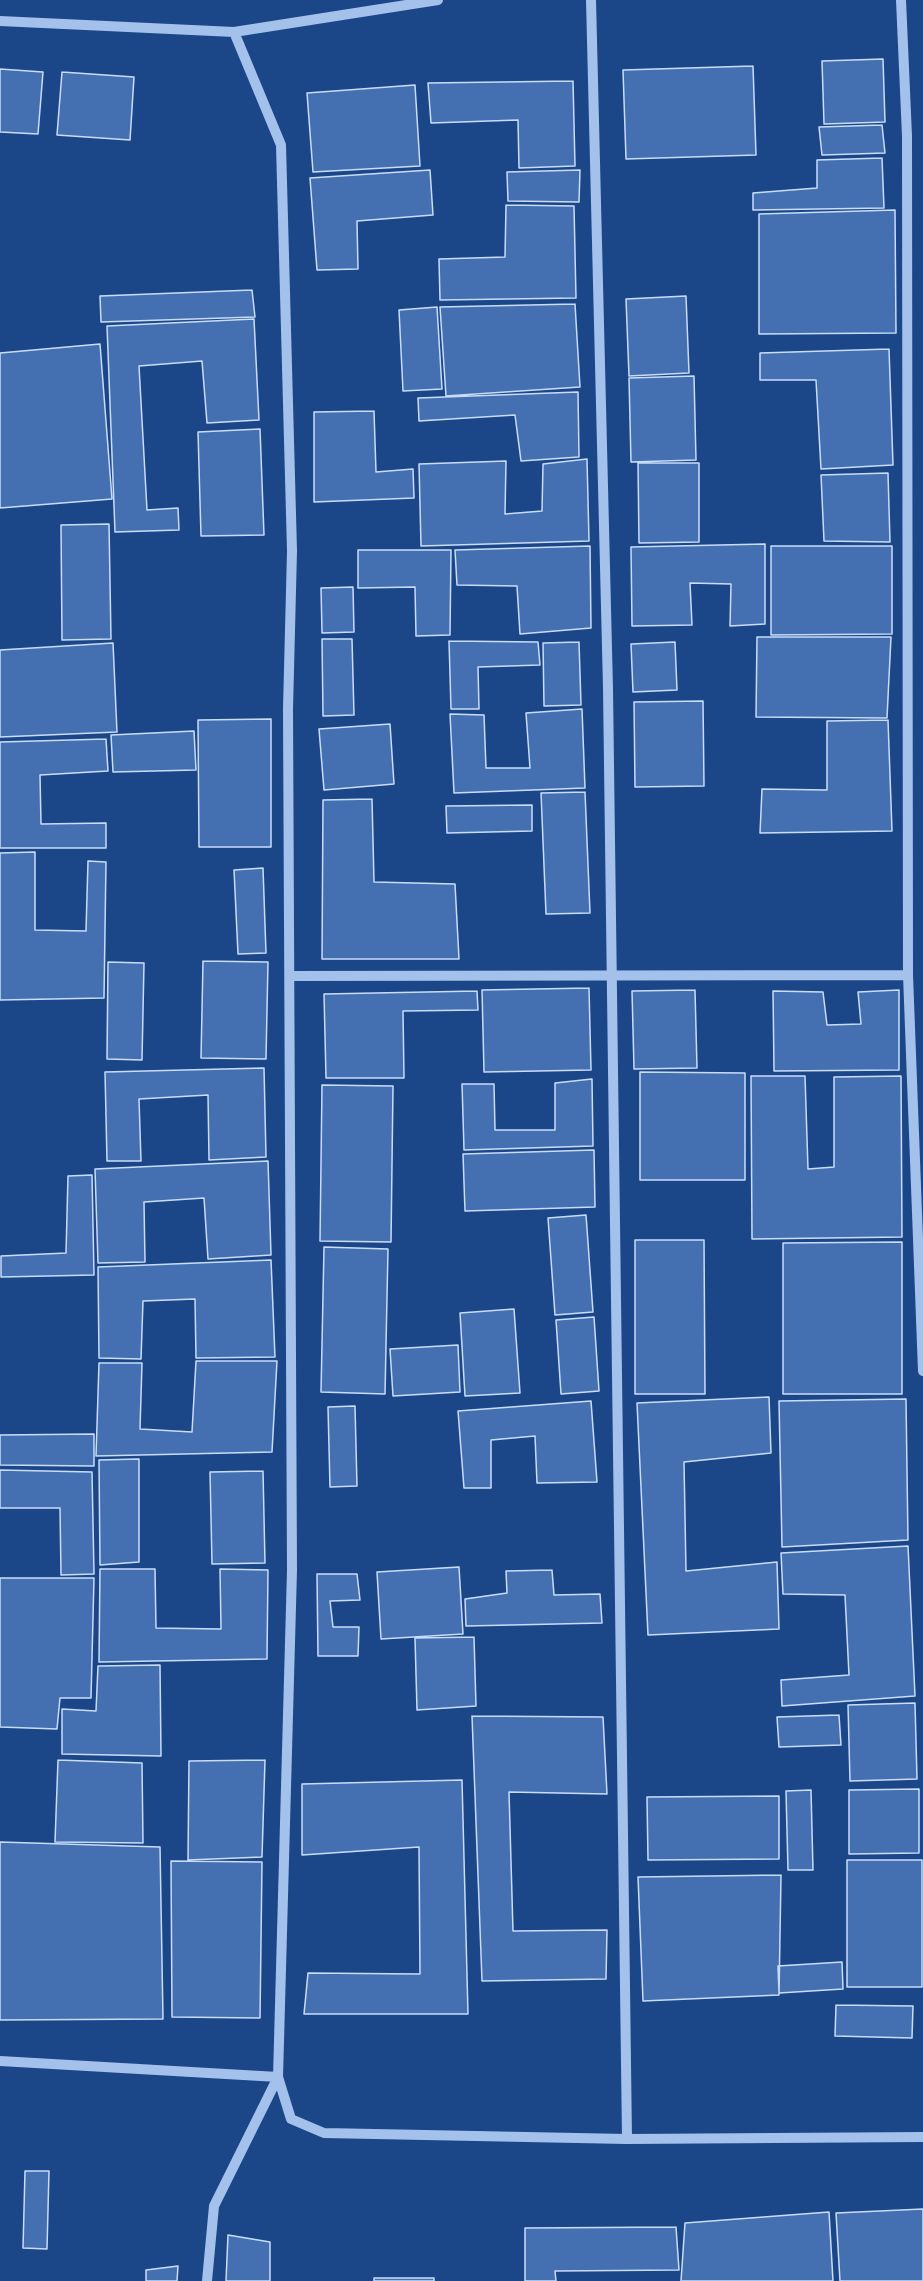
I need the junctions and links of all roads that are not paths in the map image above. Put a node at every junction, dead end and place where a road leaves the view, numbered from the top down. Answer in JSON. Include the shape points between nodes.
{"nodes":[{"id":1,"x":438,"y":0,"type":"edge"},
{"id":2,"x":591,"y":0,"type":"edge"},
{"id":3,"x":901,"y":0,"type":"edge"},
{"id":4,"x":0,"y":21,"type":"edge"},
{"id":5,"x":234,"y":32,"type":"junction"},
{"id":6,"x":610,"y":974,"type":"junction"},
{"id":7,"x":908,"y":975,"type":"junction"},
{"id":8,"x":291,"y":976,"type":"junction"},
{"id":9,"x":923,"y":1371,"type":"edge"},
{"id":10,"x":0,"y":2061,"type":"edge"},
{"id":11,"x":278,"y":2078,"type":"junction"},
{"id":12,"x":923,"y":2136,"type":"edge"},
{"id":13,"x":627,"y":2139,"type":"junction"},
{"id":14,"x":207,"y":2281,"type":"edge"}],
"edges":[{"from":1,"to":5,"type":"street"},
{"from":2,"to":6,"type":"street","via":[[608,688]]},
{"from":3,"to":7,"type":"street","via":[[907,136]]},
{"from":4,"to":5,"type":"street"},
{"from":5,"to":8,"type":"street","via":[[281,145],[292,551],[288,709]]},
{"from":6,"to":7,"type":"street"},
{"from":6,"to":8,"type":"street"},
{"from":6,"to":13,"type":"street"},
{"from":7,"to":9,"type":"street"},
{"from":8,"to":11,"type":"street","via":[[292,1570]]},
{"from":10,"to":11,"type":"street"},
{"from":11,"to":13,"type":"street","via":[[291,2119],[324,2133]]},
{"from":11,"to":14,"type":"street","via":[[214,2206]]},
{"from":12,"to":13,"type":"street"}]}
